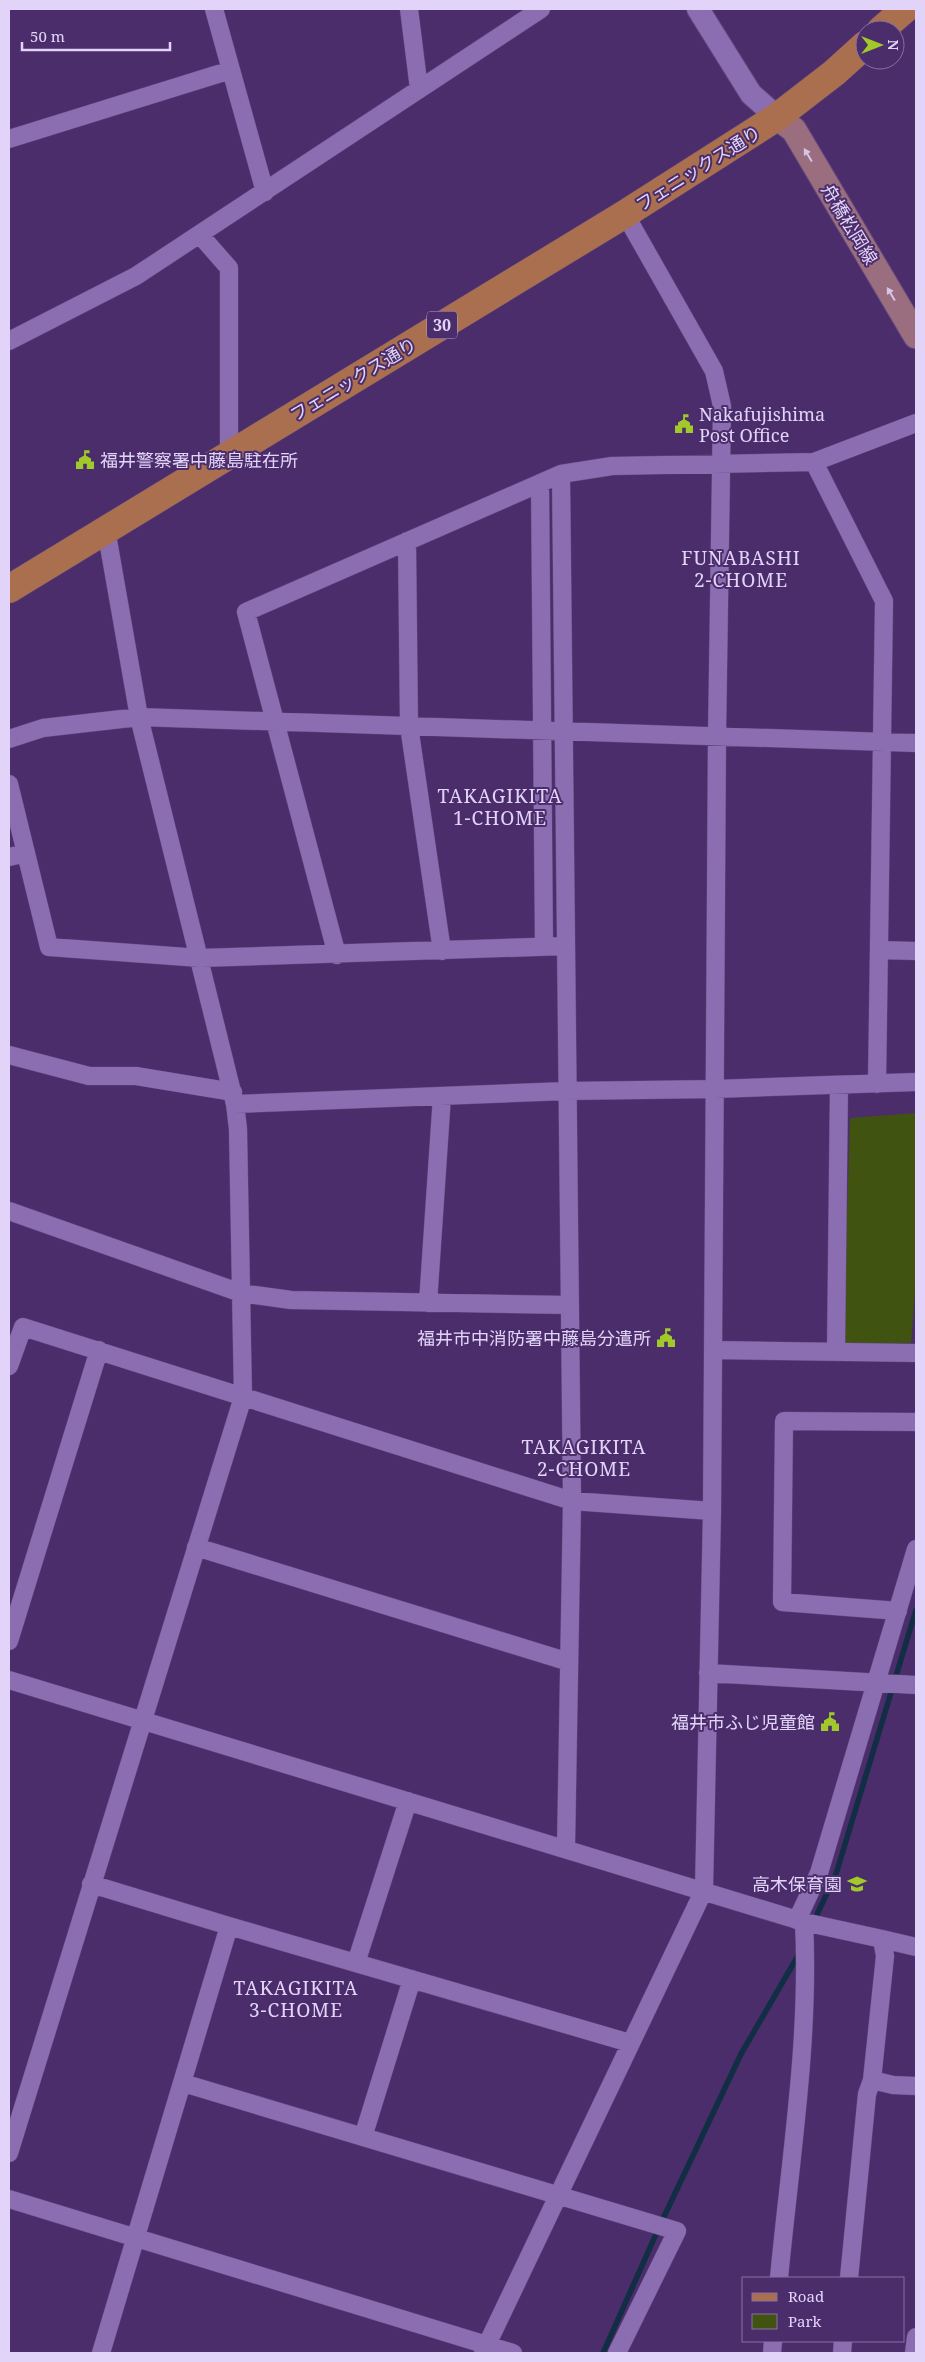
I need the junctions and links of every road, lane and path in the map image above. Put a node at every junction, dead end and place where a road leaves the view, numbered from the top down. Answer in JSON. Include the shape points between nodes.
{"nodes":[{"id":1,"x":214,"y":9,"type":"edge"},
{"id":2,"x":409,"y":9,"type":"edge"},
{"id":3,"x":541,"y":9,"type":"edge"},
{"id":4,"x":698,"y":9,"type":"edge"},
{"id":5,"x":905,"y":9,"type":"edge"},
{"id":6,"x":912,"y":9,"type":"edge"},
{"id":7,"x":916,"y":15,"type":"edge"},
{"id":8,"x":893,"y":20,"type":"edge"},
{"id":9,"x":855,"y":54,"type":"edge"},
{"id":10,"x":231,"y":70,"type":"junction"},
{"id":11,"x":419,"y":89,"type":"junction"},
{"id":12,"x":777,"y":118,"type":"junction"},
{"id":13,"x":9,"y":139,"type":"edge"},
{"id":14,"x":265,"y":192,"type":"junction"},
{"id":15,"x":625,"y":214,"type":"junction"},
{"id":16,"x":200,"y":235,"type":"junction"},
{"id":17,"x":916,"y":336,"type":"edge"},
{"id":18,"x":9,"y":341,"type":"edge"},
{"id":19,"x":916,"y":423,"type":"edge"},
{"id":20,"x":230,"y":454,"type":"junction"},
{"id":21,"x":814,"y":462,"type":"junction"},
{"id":22,"x":720,"y":463,"type":"junction"},
{"id":23,"x":561,"y":474,"type":"junction"},
{"id":24,"x":540,"y":483,"type":"junction"},
{"id":25,"x":106,"y":529,"type":"junction"},
{"id":26,"x":406,"y":541,"type":"junction"},
{"id":27,"x":9,"y":589,"type":"edge"},
{"id":28,"x":139,"y":718,"type":"junction"},
{"id":29,"x":273,"y":722,"type":"junction"},
{"id":30,"x":409,"y":726,"type":"junction"},
{"id":31,"x":541,"y":729,"type":"junction"},
{"id":32,"x":563,"y":730,"type":"junction"},
{"id":33,"x":717,"y":737,"type":"junction"},
{"id":34,"x":9,"y":739,"type":"edge"},
{"id":35,"x":881,"y":742,"type":"junction"},
{"id":36,"x":916,"y":743,"type":"edge"},
{"id":37,"x":9,"y":784,"type":"edge"},
{"id":38,"x":17,"y":855,"type":"edge"},
{"id":39,"x":565,"y":946,"type":"junction"},
{"id":40,"x":544,"y":947,"type":"junction"},
{"id":41,"x":879,"y":950,"type":"junction"},
{"id":42,"x":442,"y":951,"type":"junction"},
{"id":43,"x":916,"y":951,"type":"edge"},
{"id":44,"x":337,"y":955,"type":"junction"},
{"id":45,"x":200,"y":958,"type":"junction"},
{"id":46,"x":9,"y":1055,"type":"edge"},
{"id":47,"x":916,"y":1082,"type":"edge"},
{"id":48,"x":877,"y":1084,"type":"junction"},
{"id":49,"x":839,"y":1085,"type":"junction"},
{"id":50,"x":715,"y":1089,"type":"junction"},
{"id":51,"x":566,"y":1091,"type":"junction"},
{"id":52,"x":442,"y":1096,"type":"junction"},
{"id":53,"x":234,"y":1098,"type":"junction"},
{"id":54,"x":9,"y":1212,"type":"edge"},
{"id":55,"x":241,"y":1293,"type":"junction"},
{"id":56,"x":428,"y":1303,"type":"junction"},
{"id":57,"x":570,"y":1306,"type":"junction"},
{"id":58,"x":99,"y":1350,"type":"junction"},
{"id":59,"x":713,"y":1350,"type":"junction"},
{"id":60,"x":836,"y":1352,"type":"junction"},
{"id":61,"x":916,"y":1353,"type":"edge"},
{"id":62,"x":9,"y":1366,"type":"edge"},
{"id":63,"x":243,"y":1397,"type":"junction"},
{"id":64,"x":916,"y":1422,"type":"edge"},
{"id":65,"x":572,"y":1501,"type":"junction"},
{"id":66,"x":712,"y":1511,"type":"junction"},
{"id":67,"x":196,"y":1547,"type":"junction"},
{"id":68,"x":916,"y":1549,"type":"edge"},
{"id":69,"x":898,"y":1611,"type":"junction"},
{"id":70,"x":9,"y":1642,"type":"edge"},
{"id":71,"x":569,"y":1662,"type":"junction"},
{"id":72,"x":708,"y":1673,"type":"junction"},
{"id":73,"x":9,"y":1680,"type":"edge"},
{"id":74,"x":876,"y":1682,"type":"junction"},
{"id":75,"x":916,"y":1685,"type":"edge"},
{"id":76,"x":142,"y":1721,"type":"junction"},
{"id":77,"x":408,"y":1801,"type":"junction"},
{"id":78,"x":566,"y":1848,"type":"junction"},
{"id":79,"x":91,"y":1884,"type":"junction"},
{"id":80,"x":704,"y":1890,"type":"junction"},
{"id":81,"x":800,"y":1921,"type":"junction"},
{"id":82,"x":230,"y":1926,"type":"junction"},
{"id":83,"x":882,"y":1939,"type":"junction"},
{"id":84,"x":916,"y":1947,"type":"edge"},
{"id":85,"x":356,"y":1963,"type":"junction"},
{"id":86,"x":412,"y":1979,"type":"junction"},
{"id":87,"x":630,"y":2043,"type":"junction"},
{"id":88,"x":872,"y":2080,"type":"junction"},
{"id":89,"x":183,"y":2083,"type":"junction"},
{"id":90,"x":916,"y":2086,"type":"edge"},
{"id":91,"x":363,"y":2136,"type":"junction"},
{"id":92,"x":9,"y":2153,"type":"edge"},
{"id":93,"x":558,"y":2194,"type":"junction"},
{"id":94,"x":9,"y":2199,"type":"edge"},
{"id":95,"x":137,"y":2237,"type":"junction"},
{"id":96,"x":779,"y":2277,"type":"edge"},
{"id":97,"x":849,"y":2277,"type":"edge"},
{"id":98,"x":916,"y":2337,"type":"edge"},
{"id":99,"x":484,"y":2349,"type":"edge"},
{"id":100,"x":101,"y":2353,"type":"edge"},
{"id":101,"x":513,"y":2353,"type":"edge"},
{"id":102,"x":616,"y":2353,"type":"edge"},
{"id":103,"x":914,"y":2353,"type":"edge"}],
"edges":[{"from":1,"to":10,"type":"street"},
{"from":2,"to":11,"type":"street"},
{"from":3,"to":11,"type":"street"},
{"from":4,"to":12,"type":"street","via":[[746,87]]},
{"from":5,"to":8,"type":"main road"},
{"from":6,"to":7,"type":"street"},
{"from":9,"to":12,"type":"main road","name":"フェニックス通り","number":"30"},
{"from":10,"to":13,"type":"street"},
{"from":10,"to":14,"type":"street"},
{"from":11,"to":14,"type":"street"},
{"from":12,"to":15,"type":"main road","name":"フェニックス通り","number":"30"},
{"from":17,"to":12,"type":"main road","name":"舟橋松岡線","one_way":true,"via":[[794,130]]},
{"from":14,"to":16,"type":"street"},
{"from":15,"to":20,"type":"main road","name":"フェニックス通り","number":"30"},
{"from":15,"to":22,"type":"street","via":[[714,371],[722,406]]},
{"from":16,"to":18,"type":"street","via":[[136,276]]},
{"from":16,"to":20,"type":"street","via":[[230,268]]},
{"from":19,"to":21,"type":"street"},
{"from":20,"to":25,"type":"main road","name":"フェニックス通り","number":"30"},
{"from":21,"to":22,"type":"street"},
{"from":21,"to":35,"type":"street","via":[[884,601]]},
{"from":22,"to":23,"type":"street","via":[[612,466]]},
{"from":22,"to":33,"type":"street"},
{"from":23,"to":24,"type":"street"},
{"from":23,"to":32,"type":"street"},
{"from":24,"to":26,"type":"street"},
{"from":24,"to":31,"type":"street"},
{"from":25,"to":27,"type":"main road","name":"フェニックス通り","number":"30"},
{"from":25,"to":28,"type":"street"},
{"from":26,"to":29,"type":"street","via":[[246,612]]},
{"from":26,"to":30,"type":"street"},
{"from":28,"to":29,"type":"street"},
{"from":28,"to":34,"type":"street","via":[[43,728]]},
{"from":28,"to":45,"type":"street"},
{"from":29,"to":30,"type":"street"},
{"from":29,"to":44,"type":"street"},
{"from":30,"to":31,"type":"street"},
{"from":30,"to":42,"type":"street"},
{"from":31,"to":32,"type":"street"},
{"from":31,"to":40,"type":"street"},
{"from":32,"to":33,"type":"street"},
{"from":32,"to":39,"type":"street"},
{"from":33,"to":35,"type":"street"},
{"from":33,"to":50,"type":"street"},
{"from":35,"to":36,"type":"street"},
{"from":35,"to":41,"type":"street"},
{"from":37,"to":38,"type":"street"},
{"from":38,"to":45,"type":"street","via":[[49,947]]},
{"from":39,"to":40,"type":"street"},
{"from":39,"to":51,"type":"street"},
{"from":40,"to":42,"type":"street"},
{"from":41,"to":43,"type":"street"},
{"from":41,"to":48,"type":"street"},
{"from":42,"to":44,"type":"street"},
{"from":44,"to":45,"type":"street"},
{"from":45,"to":53,"type":"street"},
{"from":46,"to":53,"type":"street","via":[[89,1076],[136,1076]]},
{"from":47,"to":48,"type":"street"},
{"from":48,"to":49,"type":"street"},
{"from":49,"to":50,"type":"street"},
{"from":49,"to":60,"type":"street"},
{"from":50,"to":51,"type":"street"},
{"from":50,"to":59,"type":"street"},
{"from":51,"to":52,"type":"street"},
{"from":51,"to":57,"type":"street"},
{"from":52,"to":53,"type":"street"},
{"from":52,"to":56,"type":"street"},
{"from":53,"to":55,"type":"street"},
{"from":54,"to":55,"type":"street"},
{"from":55,"to":56,"type":"street","via":[[291,1300]]},
{"from":55,"to":63,"type":"street"},
{"from":56,"to":57,"type":"street"},
{"from":57,"to":65,"type":"street"},
{"from":58,"to":62,"type":"street","via":[[23,1327]]},
{"from":58,"to":63,"type":"street"},
{"from":58,"to":70,"type":"street"},
{"from":59,"to":60,"type":"street"},
{"from":59,"to":66,"type":"street"},
{"from":60,"to":61,"type":"street"},
{"from":63,"to":65,"type":"street"},
{"from":63,"to":67,"type":"street"},
{"from":64,"to":69,"type":"street","via":[[784,1421],[782,1602]]},
{"from":65,"to":66,"type":"street"},
{"from":65,"to":71,"type":"street"},
{"from":66,"to":72,"type":"street"},
{"from":67,"to":71,"type":"street"},
{"from":67,"to":76,"type":"street"},
{"from":68,"to":69,"type":"street"},
{"from":69,"to":74,"type":"street"},
{"from":71,"to":78,"type":"street"},
{"from":72,"to":74,"type":"street"},
{"from":72,"to":80,"type":"street"},
{"from":73,"to":76,"type":"street"},
{"from":74,"to":75,"type":"street"},
{"from":74,"to":81,"type":"street","via":[[819,1873]]},
{"from":76,"to":77,"type":"street"},
{"from":76,"to":79,"type":"street"},
{"from":77,"to":78,"type":"street"},
{"from":77,"to":85,"type":"street"},
{"from":78,"to":80,"type":"street"},
{"from":79,"to":82,"type":"street"},
{"from":79,"to":92,"type":"street"},
{"from":80,"to":81,"type":"street"},
{"from":80,"to":87,"type":"street"},
{"from":81,"to":83,"type":"street"},
{"from":81,"to":96,"type":"street","via":[[806,1972],[803,2028]]},
{"from":82,"to":85,"type":"street"},
{"from":82,"to":89,"type":"street"},
{"from":83,"to":84,"type":"street"},
{"from":83,"to":88,"type":"street","via":[[885,1956]]},
{"from":85,"to":86,"type":"street"},
{"from":86,"to":87,"type":"street"},
{"from":86,"to":91,"type":"street"},
{"from":87,"to":93,"type":"street"},
{"from":88,"to":90,"type":"street"},
{"from":88,"to":97,"type":"street","via":[[867,2094]]},
{"from":89,"to":91,"type":"street"},
{"from":89,"to":95,"type":"street"},
{"from":91,"to":93,"type":"street"},
{"from":93,"to":99,"type":"street"},
{"from":93,"to":102,"type":"street","via":[[677,2231]]},
{"from":94,"to":95,"type":"street"},
{"from":95,"to":99,"type":"street"},
{"from":95,"to":100,"type":"street"},
{"from":98,"to":103,"type":"street"},
{"from":99,"to":101,"type":"street"}]}
